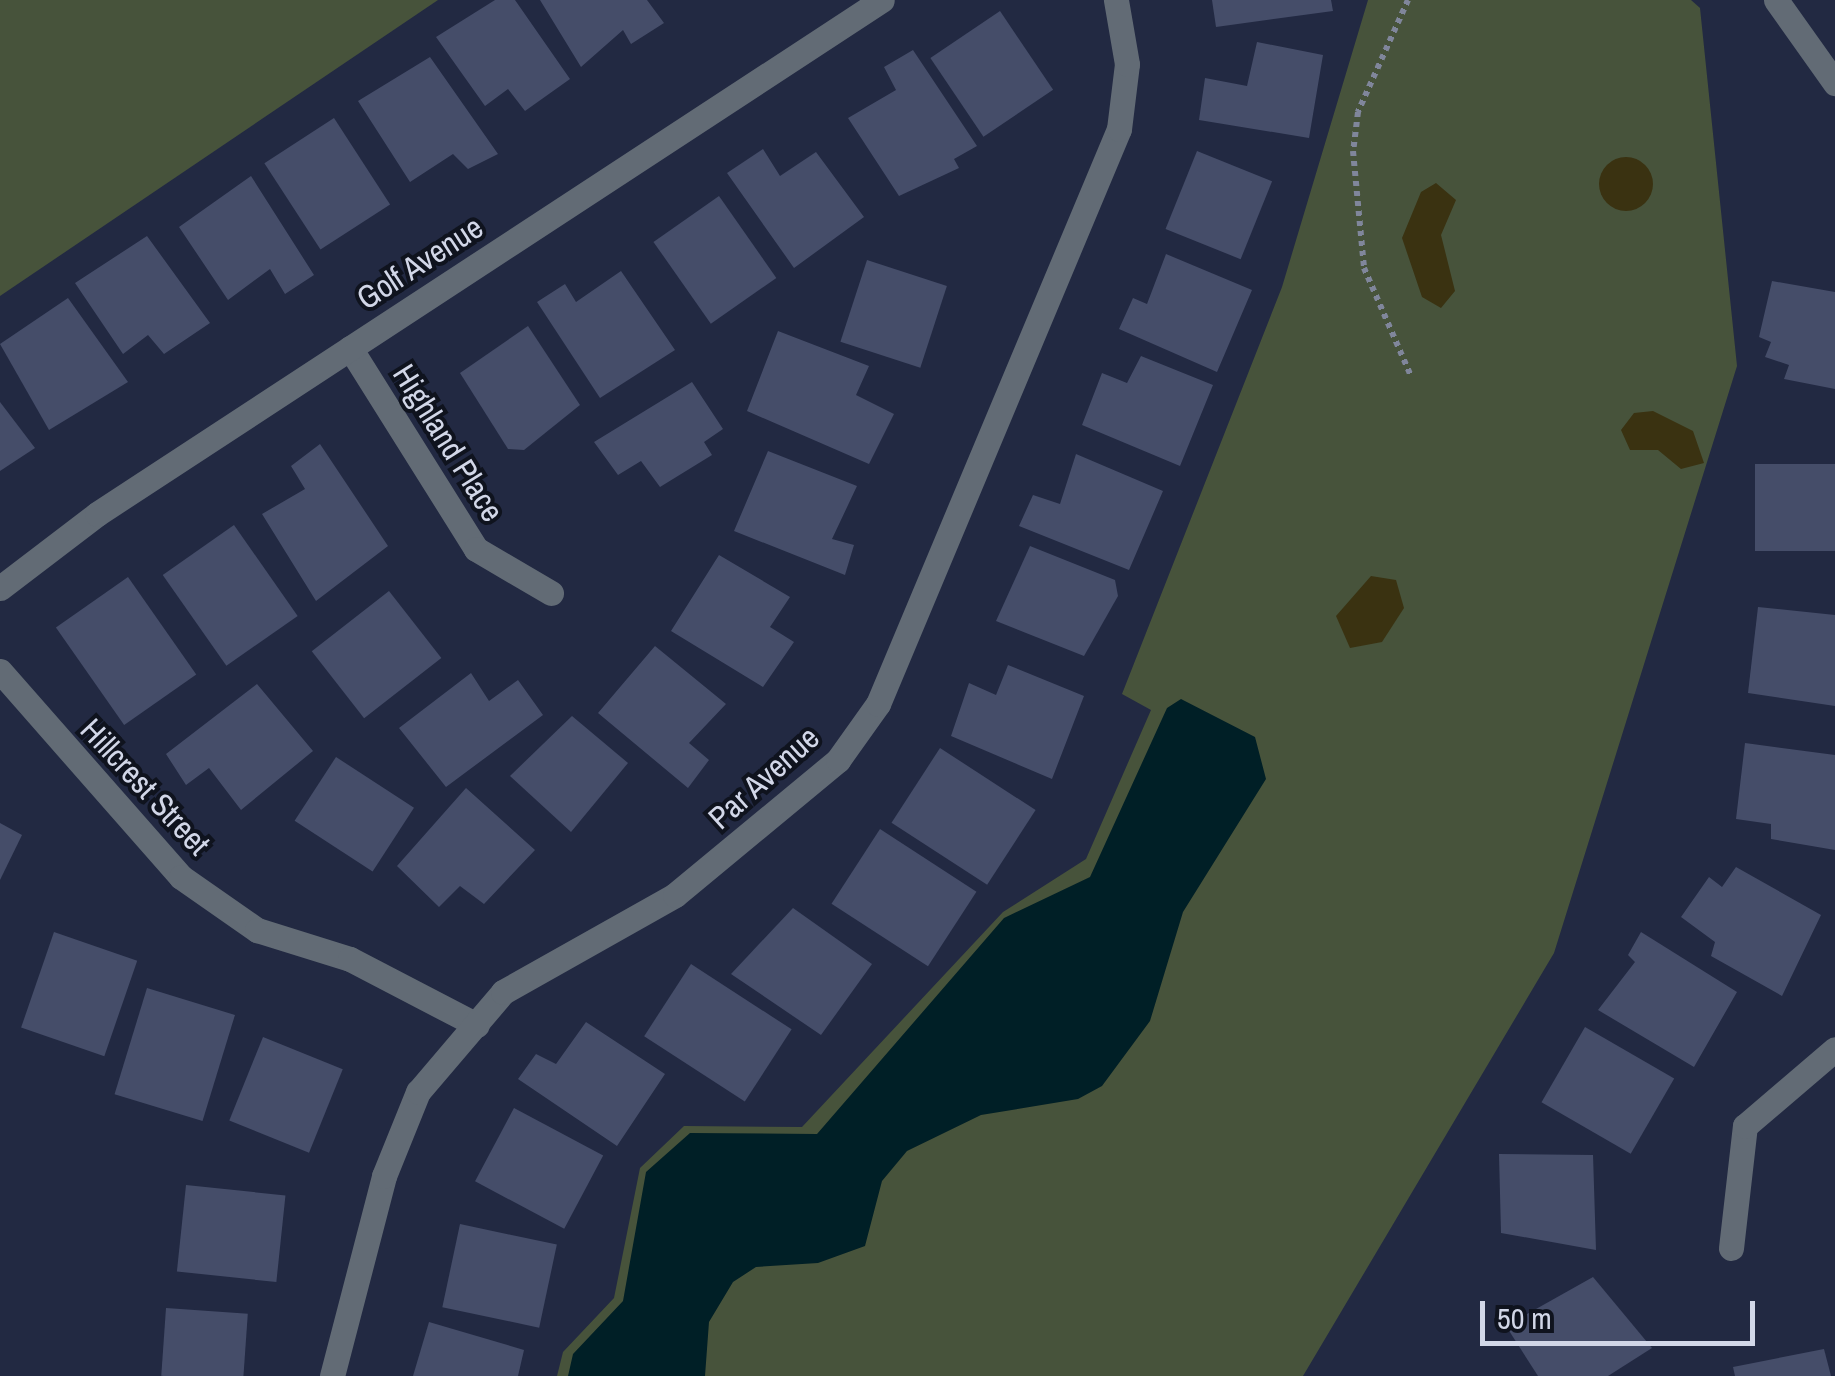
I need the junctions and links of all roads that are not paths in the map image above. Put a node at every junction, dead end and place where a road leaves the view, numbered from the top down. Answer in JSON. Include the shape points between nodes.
{"nodes":[{"id":1,"x":882,"y":0,"type":"edge"},
{"id":2,"x":1116,"y":0,"type":"edge"},
{"id":3,"x":1776,"y":0,"type":"edge"},
{"id":4,"x":1835,"y":84,"type":"edge"},
{"id":5,"x":350,"y":348,"type":"junction"},
{"id":6,"x":0,"y":588,"type":"edge"},
{"id":7,"x":552,"y":593,"type":"dead end"},
{"id":8,"x":0,"y":671,"type":"edge"},
{"id":9,"x":476,"y":1025,"type":"junction"},
{"id":10,"x":1835,"y":1049,"type":"edge"},
{"id":11,"x":1731,"y":1248,"type":"dead end"},
{"id":12,"x":332,"y":1376,"type":"edge"}],
"edges":[{"from":1,"to":5,"type":"street","name":"Golf Avenue"},
{"from":2,"to":9,"type":"street","name":"Par Avenue","via":[[1127,64],[1120,129],[878,704],[838,760],[743,842],[676,895],[516,984]]},
{"from":3,"to":4,"type":"street"},
{"from":5,"to":6,"type":"street","name":"Golf Avenue"},
{"from":5,"to":7,"type":"street","name":"Highland Place","via":[[476,549]]},
{"from":8,"to":9,"type":"street","name":"Hillcrest Street","via":[[181,876],[256,930],[350,959]]},
{"from":9,"to":12,"type":"street","name":"Par Avenue","via":[[418,1092]]},
{"from":10,"to":11,"type":"street","via":[[1745,1126]]}]}
